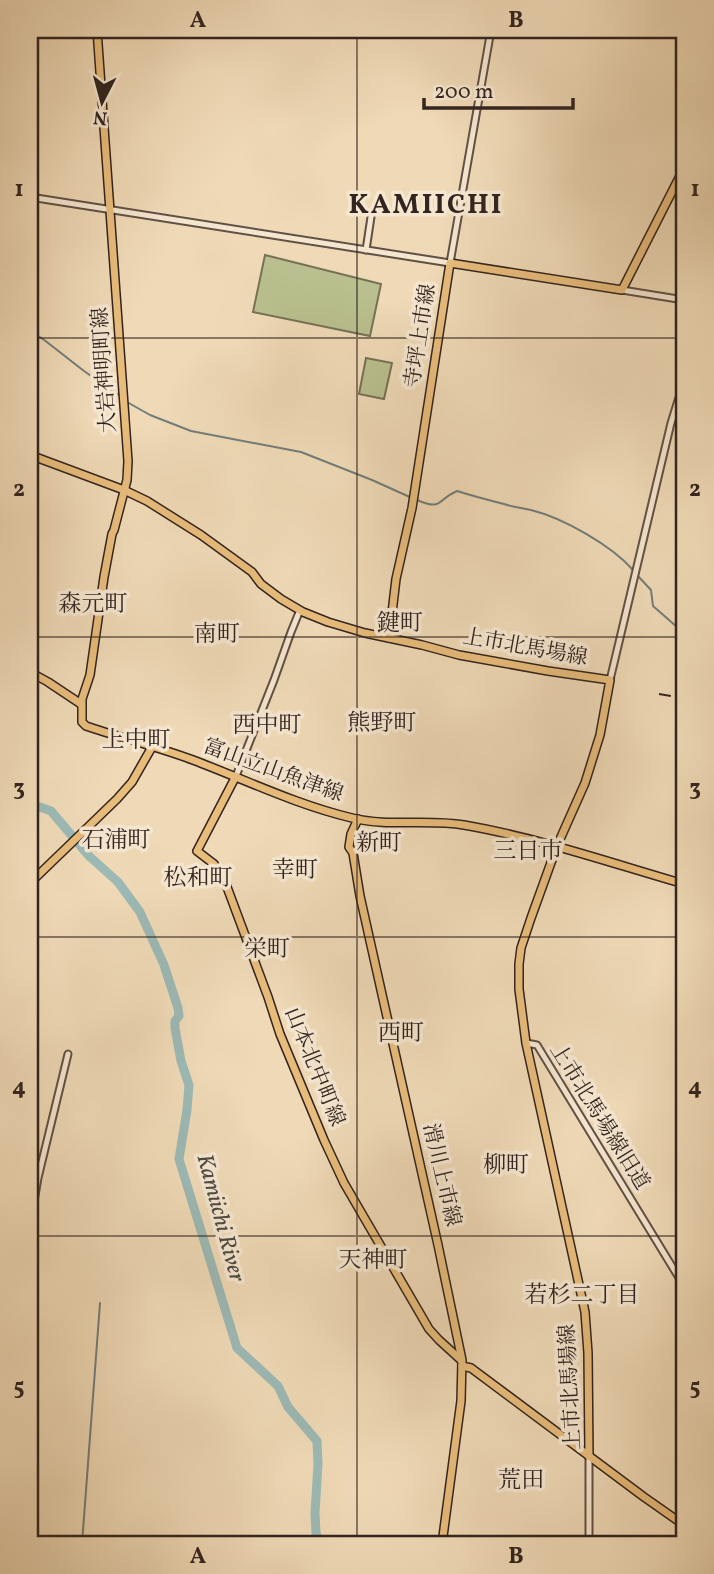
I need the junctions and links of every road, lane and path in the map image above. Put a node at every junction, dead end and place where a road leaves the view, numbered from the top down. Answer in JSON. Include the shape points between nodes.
{"nodes":[{"id":1,"x":97,"y":30,"type":"edge"},
{"id":2,"x":491,"y":30,"type":"edge"},
{"id":3,"x":684,"y":168,"type":"edge"},
{"id":4,"x":30,"y":197,"type":"edge"},
{"id":5,"x":111,"y":209,"type":"junction"},
{"id":6,"x":371,"y":216,"type":"dead end"},
{"id":7,"x":366,"y":250,"type":"junction"},
{"id":8,"x":450,"y":263,"type":"junction"},
{"id":9,"x":622,"y":290,"type":"junction"},
{"id":10,"x":684,"y":300,"type":"edge"},
{"id":11,"x":684,"y":381,"type":"edge"},
{"id":12,"x":30,"y":455,"type":"edge"},
{"id":13,"x":124,"y":490,"type":"junction"},
{"id":14,"x":300,"y":610,"type":"junction"},
{"id":15,"x":389,"y":638,"type":"junction"},
{"id":16,"x":30,"y":672,"type":"edge"},
{"id":17,"x":610,"y":680,"type":"junction"},
{"id":18,"x":82,"y":704,"type":"junction"},
{"id":19,"x":152,"y":747,"type":"junction"},
{"id":20,"x":236,"y":776,"type":"junction"},
{"id":21,"x":358,"y":819,"type":"junction"},
{"id":22,"x":557,"y":846,"type":"junction"},
{"id":23,"x":30,"y":883,"type":"edge"},
{"id":24,"x":684,"y":884,"type":"edge"},
{"id":25,"x":526,"y":1043,"type":"junction"},
{"id":26,"x":68,"y":1054,"type":"dead end"},
{"id":27,"x":30,"y":1225,"type":"edge"},
{"id":28,"x":684,"y":1286,"type":"edge"},
{"id":29,"x":462,"y":1363,"type":"junction"},
{"id":30,"x":589,"y":1456,"type":"junction"},
{"id":31,"x":684,"y":1525,"type":"edge"},
{"id":32,"x":442,"y":1544,"type":"edge"},
{"id":33,"x":589,"y":1544,"type":"edge"}],
"edges":[{"from":1,"to":5,"type":"main road","name":"大岩神明町線"},
{"from":2,"to":8,"type":"street"},
{"from":3,"to":9,"type":"main road"},
{"from":4,"to":5,"type":"street"},
{"from":5,"to":7,"type":"street"},
{"from":5,"to":13,"type":"main road","name":"大岩神明町線","via":[[128,446]]},
{"from":6,"to":7,"type":"street"},
{"from":7,"to":8,"type":"street"},
{"from":8,"to":9,"type":"main road","name":"寺坪上市線"},
{"from":8,"to":15,"type":"main road","name":"寺坪上市線"},
{"from":9,"to":10,"type":"street"},
{"from":11,"to":17,"type":"street"},
{"from":12,"to":13,"type":"main road","name":"上市北馬場線"},
{"from":13,"to":14,"type":"main road","name":"上市北馬場線","via":[[201,535]]},
{"from":13,"to":18,"type":"main road","name":"大岩神明町線"},
{"from":14,"to":15,"type":"main road","name":"上市北馬場線"},
{"from":14,"to":20,"type":"street"},
{"from":15,"to":17,"type":"main road","name":"上市北馬場線","via":[[459,655]]},
{"from":16,"to":18,"type":"main road"},
{"from":17,"to":22,"type":"main road","name":"上市北馬場線","via":[[588,774]]},
{"from":18,"to":19,"type":"main road","name":"富山立山魚津線","via":[[86,726]]},
{"from":19,"to":20,"type":"main road","name":"富山立山魚津線"},
{"from":19,"to":23,"type":"main road","via":[[117,799]]},
{"from":20,"to":21,"type":"main road","name":"富山立山魚津線","via":[[297,802]]},
{"from":20,"to":29,"type":"main road","name":"山本北中町線","via":[[197,851],[224,879],[280,1034],[344,1182],[429,1329]]},
{"from":21,"to":22,"type":"main road","name":"富山立山魚津線","via":[[445,822]]},
{"from":21,"to":29,"type":"main road","name":"滑川上市線","via":[[348,847],[353,853]]},
{"from":22,"to":24,"type":"main road","name":"富山立山魚津線"},
{"from":22,"to":25,"type":"main road","name":"上市北馬場線","via":[[521,948],[519,989]]},
{"from":25,"to":28,"type":"street","name":"上市北馬場線旧道","via":[[537,1045]]},
{"from":25,"to":30,"type":"main road","name":"上市北馬場線","via":[[584,1312]]},
{"from":26,"to":27,"type":"street"},
{"from":29,"to":30,"type":"main road"},
{"from":29,"to":32,"type":"main road","name":"滑川上市線"},
{"from":30,"to":31,"type":"main road","name":"上市北馬場線"},
{"from":30,"to":33,"type":"street"}]}
